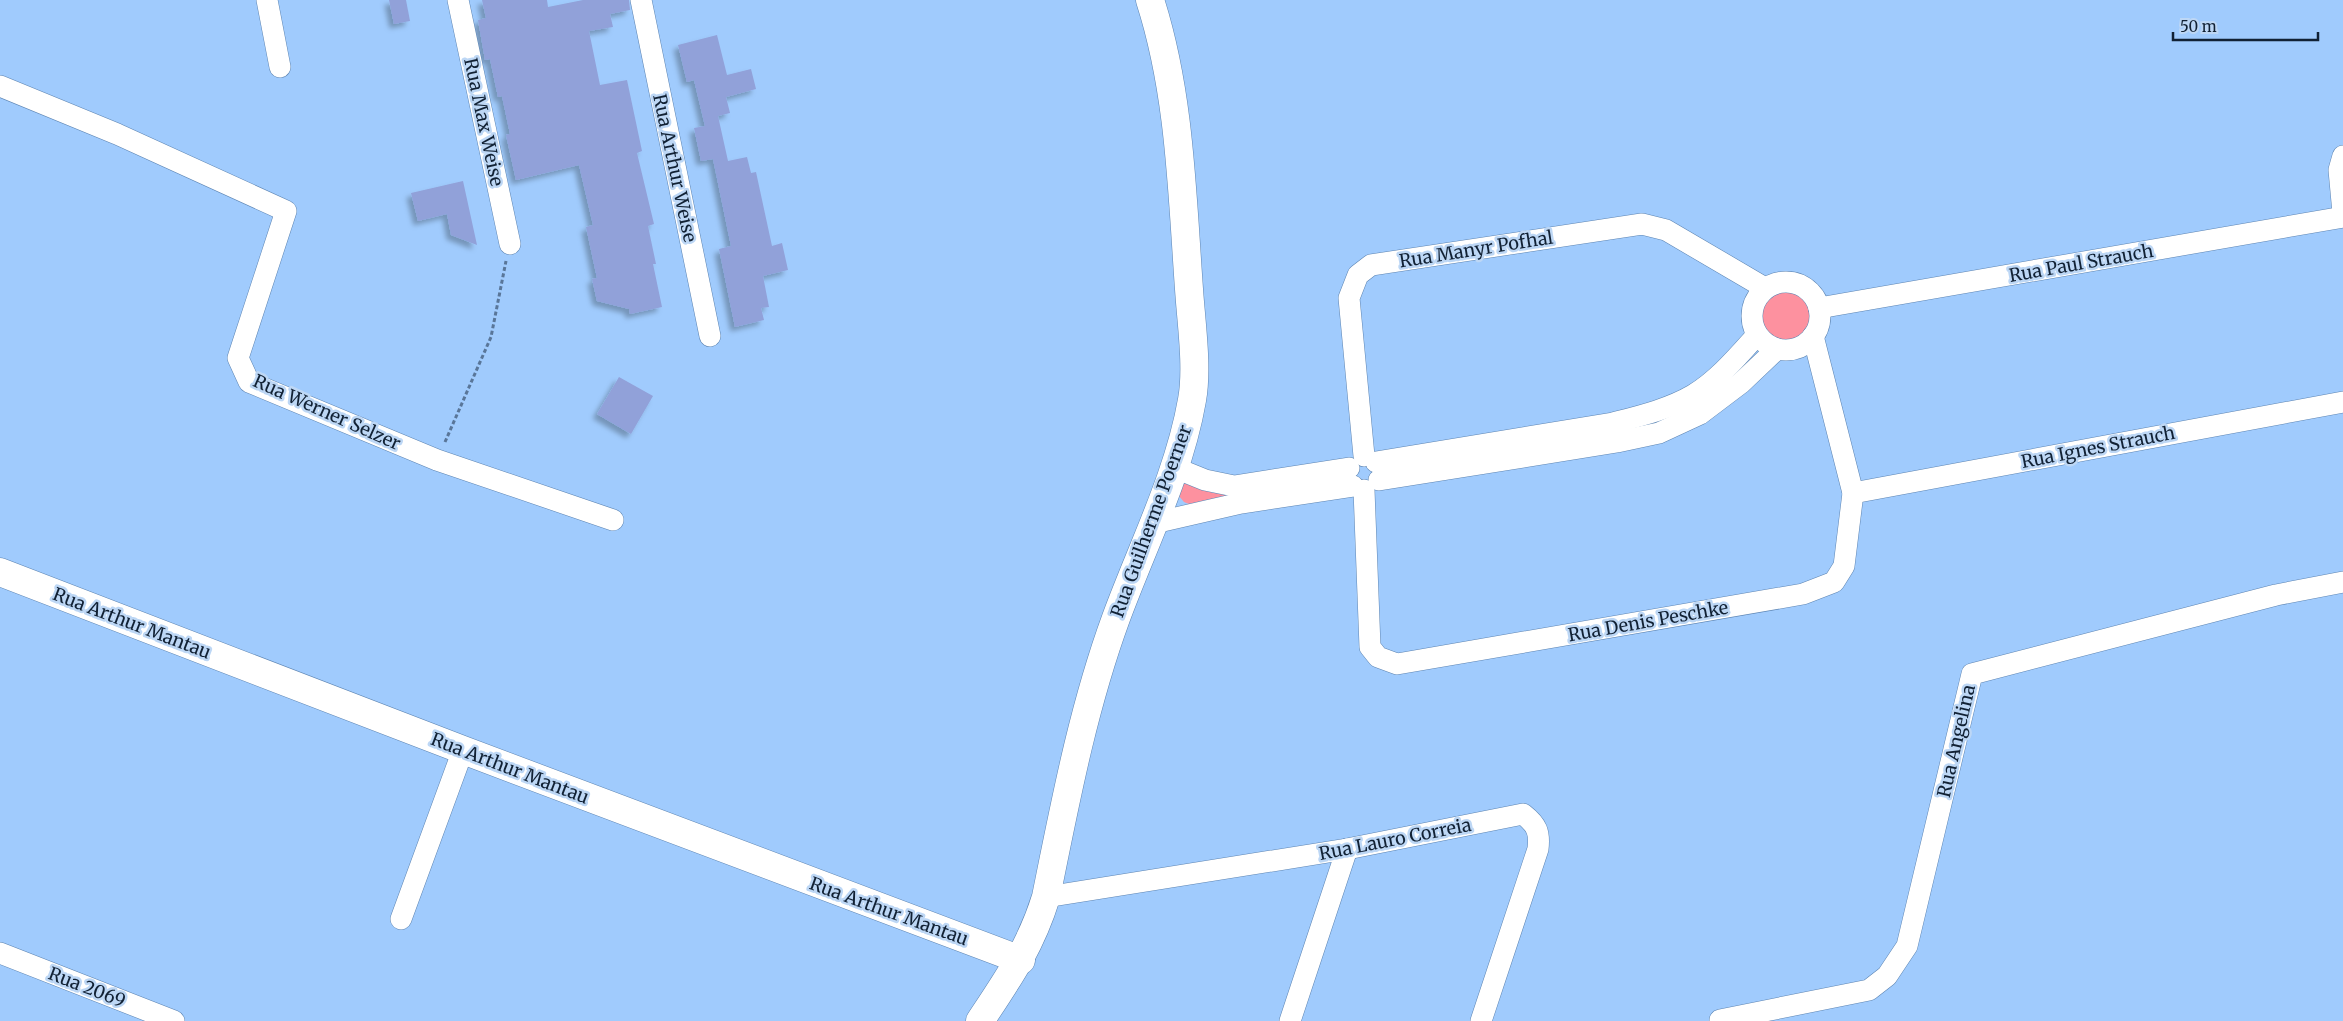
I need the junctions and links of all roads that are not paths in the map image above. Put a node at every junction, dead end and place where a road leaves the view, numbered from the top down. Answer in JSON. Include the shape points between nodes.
{"nodes":[{"id":1,"x":267,"y":0,"type":"edge"},
{"id":2,"x":458,"y":0,"type":"edge"},
{"id":3,"x":641,"y":0,"type":"edge"},
{"id":4,"x":1150,"y":0,"type":"edge"},
{"id":5,"x":280,"y":66,"type":"dead end"},
{"id":6,"x":0,"y":86,"type":"edge"},
{"id":7,"x":2343,"y":156,"type":"edge"},
{"id":8,"x":2343,"y":213,"type":"edge"},
{"id":9,"x":2343,"y":217,"type":"edge"},
{"id":10,"x":510,"y":244,"type":"road end"},
{"id":11,"x":1765,"y":288,"type":"junction"},
{"id":12,"x":1819,"y":308,"type":"junction"},
{"id":13,"x":1757,"y":335,"type":"junction"},
{"id":14,"x":710,"y":336,"type":"dead end"},
{"id":15,"x":1813,"y":336,"type":"junction"},
{"id":16,"x":1778,"y":349,"type":"junction"},
{"id":17,"x":2343,"y":402,"type":"edge"},
{"id":18,"x":1173,"y":467,"type":"junction"},
{"id":19,"x":1364,"y":474,"type":"junction"},
{"id":20,"x":1853,"y":493,"type":"junction"},
{"id":21,"x":612,"y":520,"type":"dead end"},
{"id":22,"x":1154,"y":523,"type":"junction"},
{"id":23,"x":0,"y":572,"type":"edge"},
{"id":24,"x":2343,"y":582,"type":"edge"},
{"id":25,"x":463,"y":750,"type":"junction"},
{"id":26,"x":1347,"y":849,"type":"junction"},
{"id":27,"x":1046,"y":897,"type":"junction"},
{"id":28,"x":401,"y":919,"type":"dead end"},
{"id":29,"x":0,"y":954,"type":"edge"},
{"id":30,"x":1021,"y":960,"type":"junction"},
{"id":31,"x":1720,"y":1020,"type":"edge"},
{"id":32,"x":174,"y":1021,"type":"edge"},
{"id":33,"x":980,"y":1021,"type":"edge"},
{"id":34,"x":1290,"y":1021,"type":"edge"},
{"id":35,"x":1481,"y":1021,"type":"edge"}],
"edges":[{"from":1,"to":5,"type":"street"},
{"from":2,"to":10,"type":"street","name":"Rua Max Weise"},
{"from":3,"to":14,"type":"street","name":"Rua Arthur Weise"},
{"from":4,"to":18,"type":"street","name":"Rua Guilherme Poerner","via":[[1172,86],[1193,352],[1193,397]]},
{"from":6,"to":21,"type":"street","name":"Rua Werner Selzer","via":[[117,134],[286,211],[238,358],[249,382],[437,460]]},
{"from":7,"to":8,"type":"street","via":[[2339,170]]},
{"from":9,"to":12,"type":"street","name":"Rua Paul Strauch"},
{"from":11,"to":12,"type":"street","via":[[1777,282],[1790,281],[1813,294]]},
{"from":11,"to":13,"type":"street","via":[[1756,297],[1752,310],[1752,323]]},
{"from":11,"to":19,"type":"street","name":"Rua Manyr Pofhal","via":[[1666,230],[1642,224],[1371,265],[1358,275],[1349,298]]},
{"from":12,"to":15,"type":"street","via":[[1819,322]]},
{"from":13,"to":16,"type":"street"},
{"from":13,"to":19,"type":"street","via":[[1729,367],[1693,395],[1647,415]]},
{"from":15,"to":16,"type":"street","via":[[1802,346]]},
{"from":15,"to":20,"type":"street","name":"Rua Denis Peschke"},
{"from":16,"to":19,"type":"street","via":[[1700,414],[1659,433],[1617,442]]},
{"from":17,"to":20,"type":"street","name":"Rua Ignes Strauch"},
{"from":18,"to":19,"type":"street","via":[[1205,480],[1234,486]]},
{"from":18,"to":22,"type":"street","name":"Rua Guilherme Poerner"},
{"from":19,"to":20,"type":"street","name":"Rua Denis Peschke","via":[[1370,647],[1378,657],[1397,664],[1803,594],[1834,582],[1844,566]]},
{"from":19,"to":22,"type":"street"},
{"from":22,"to":27,"type":"street","name":"Rua Guilherme Poerner","via":[[1115,620],[1085,716]]},
{"from":23,"to":25,"type":"street","name":"Rua Arthur Mantau"},
{"from":24,"to":31,"type":"street","name":"Rua Angelina","via":[[2276,595],[1972,674],[1907,946],[1888,976],[1869,990]]},
{"from":25,"to":28,"type":"street"},
{"from":25,"to":30,"type":"street","name":"Rua Arthur Mantau"},
{"from":26,"to":27,"type":"street","name":"Rua Lauro Correia"},
{"from":26,"to":34,"type":"street"},
{"from":26,"to":35,"type":"street","name":"Rua Lauro Correia","via":[[1523,814],[1534,823],[1540,835],[1538,849]]},
{"from":27,"to":30,"type":"street","name":"Rua Guilherme Poerner"},
{"from":29,"to":32,"type":"street","name":"Rua 2069"},
{"from":30,"to":33,"type":"street","name":"Rua Guilherme Poerner"}]}
